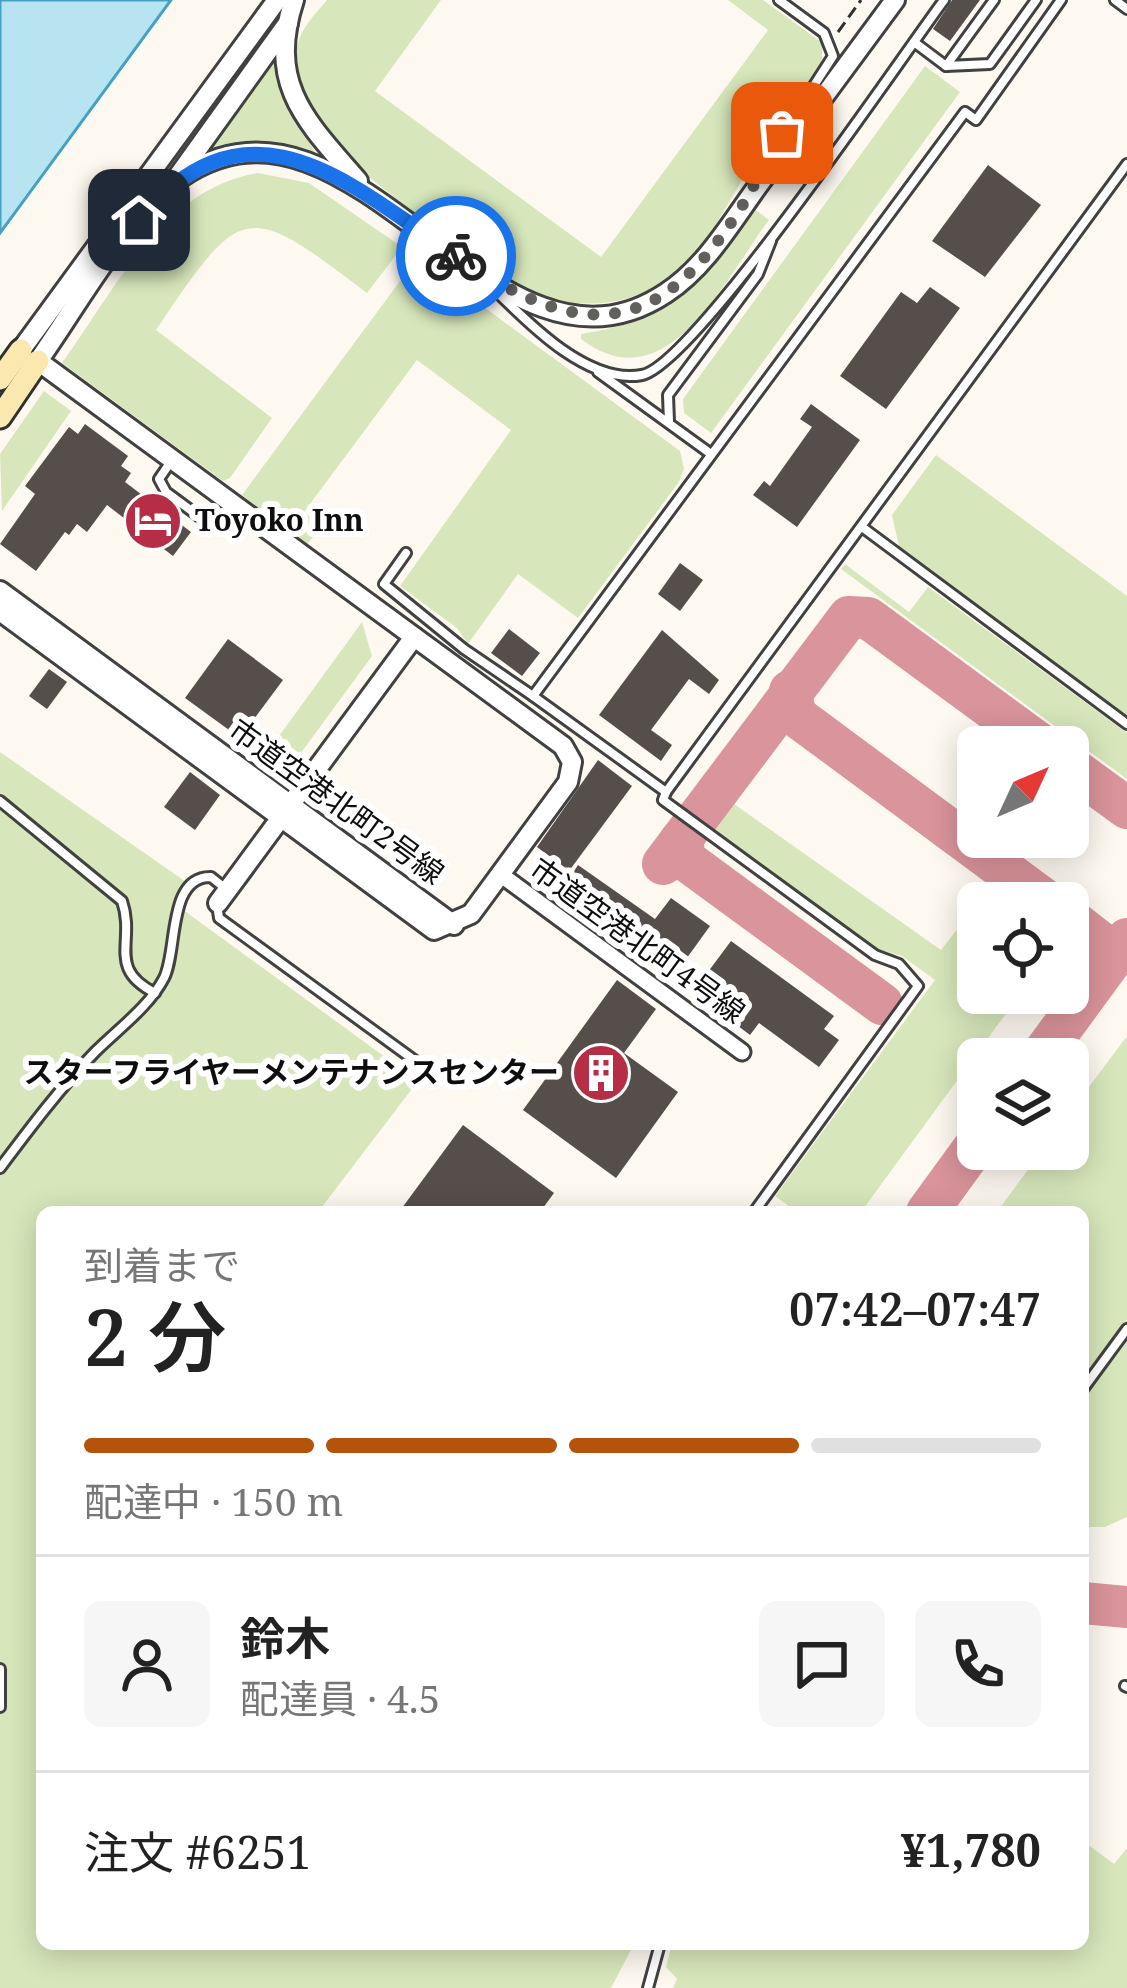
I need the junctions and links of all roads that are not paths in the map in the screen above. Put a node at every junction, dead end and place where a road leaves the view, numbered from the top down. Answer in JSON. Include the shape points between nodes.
{"nodes":[{"id":1,"x":278,"y":0,"type":"edge"},
{"id":2,"x":294,"y":0,"type":"edge"},
{"id":3,"x":306,"y":0,"type":"edge"},
{"id":4,"x":779,"y":0,"type":"edge"},
{"id":5,"x":895,"y":0,"type":"edge"},
{"id":6,"x":944,"y":0,"type":"edge"},
{"id":7,"x":994,"y":0,"type":"edge"},
{"id":8,"x":1036,"y":0,"type":"edge"},
{"id":9,"x":1061,"y":0,"type":"edge"},
{"id":10,"x":1115,"y":0,"type":"edge"},
{"id":11,"x":1127,"y":9,"type":"edge"},
{"id":12,"x":288,"y":23,"type":"junction"},
{"id":13,"x":913,"y":41,"type":"junction"},
{"id":14,"x":946,"y":66,"type":"junction"},
{"id":15,"x":1127,"y":164,"type":"edge"},
{"id":16,"x":171,"y":185,"type":"junction"},
{"id":17,"x":373,"y":199,"type":"junction"},
{"id":18,"x":745,"y":202,"type":"junction"},
{"id":19,"x":776,"y":228,"type":"junction"},
{"id":20,"x":470,"y":266,"type":"junction"},
{"id":21,"x":29,"y":355,"type":"junction"},
{"id":22,"x":587,"y":364,"type":"junction"},
{"id":23,"x":0,"y":379,"type":"edge"},
{"id":24,"x":0,"y":417,"type":"edge"},
{"id":25,"x":669,"y":422,"type":"junction"},
{"id":26,"x":711,"y":454,"type":"junction"},
{"id":27,"x":173,"y":459,"type":"junction"},
{"id":28,"x":233,"y":503,"type":"junction"},
{"id":29,"x":862,"y":527,"type":"junction"},
{"id":30,"x":406,"y":553,"type":"dead end"},
{"id":31,"x":0,"y":591,"type":"edge"},
{"id":32,"x":0,"y":610,"type":"edge"},
{"id":33,"x":414,"y":638,"type":"junction"},
{"id":34,"x":533,"y":696,"type":"junction"},
{"id":35,"x":1127,"y":724,"type":"edge"},
{"id":36,"x":666,"y":792,"type":"junction"},
{"id":37,"x":0,"y":801,"type":"edge"},
{"id":38,"x":285,"y":812,"type":"junction"},
{"id":39,"x":500,"y":874,"type":"junction"},
{"id":40,"x":222,"y":896,"type":"junction"},
{"id":41,"x":155,"y":993,"type":"junction"},
{"id":42,"x":742,"y":1052,"type":"dead end"},
{"id":43,"x":436,"y":1076,"type":"dead end"},
{"id":44,"x":0,"y":1168,"type":"edge"},
{"id":45,"x":758,"y":1206,"type":"edge"},
{"id":46,"x":1127,"y":1328,"type":"edge"},
{"id":47,"x":1089,"y":1381,"type":"edge"},
{"id":48,"x":0,"y":1669,"type":"edge"},
{"id":49,"x":0,"y":1707,"type":"edge"},
{"id":50,"x":658,"y":1950,"type":"edge"},
{"id":51,"x":648,"y":1988,"type":"edge"}],
"edges":[{"from":1,"to":21,"type":"street"},
{"from":2,"to":12,"type":"street"},
{"from":3,"to":12,"type":"street"},
{"from":4,"to":18,"type":"lane","via":[[824,33],[833,56],[761,161]]},
{"from":5,"to":18,"type":"street"},
{"from":6,"to":13,"type":"lane"},
{"from":7,"to":14,"type":"lane"},
{"from":8,"to":14,"type":"lane","via":[[989,64]]},
{"from":9,"to":26,"type":"lane","via":[[976,120],[965,112]]},
{"from":10,"to":11,"type":"lane"},
{"from":12,"to":16,"type":"street"},
{"from":12,"to":17,"type":"street","via":[[287,71],[299,112]]},
{"from":13,"to":14,"type":"lane"},
{"from":13,"to":19,"type":"lane"},
{"from":15,"to":29,"type":"lane"},
{"from":16,"to":17,"type":"street","via":[[209,162],[261,153],[313,163]]},
{"from":16,"to":21,"type":"street"},
{"from":17,"to":20,"type":"street"},
{"from":18,"to":20,"type":"street","via":[[684,280],[624,312],[554,311]]},
{"from":19,"to":22,"type":"lane","via":[[664,365],[629,376]]},
{"from":19,"to":25,"type":"lane","via":[[758,274],[668,395]]},
{"from":20,"to":22,"type":"lane"},
{"from":21,"to":23,"type":"main road"},
{"from":21,"to":24,"type":"main road"},
{"from":21,"to":27,"type":"street","name":"市道空港北町2号線"},
{"from":22,"to":25,"type":"lane"},
{"from":25,"to":26,"type":"lane"},
{"from":26,"to":34,"type":"lane"},
{"from":27,"to":28,"type":"street","name":"市道空港北町2号線"},
{"from":27,"to":28,"type":"lane","via":[[158,478],[208,523]]},
{"from":28,"to":33,"type":"street","name":"市道空港北町2号線"},
{"from":29,"to":35,"type":"lane"},
{"from":29,"to":36,"type":"lane"},
{"from":30,"to":34,"type":"lane","via":[[384,584]]},
{"from":31,"to":38,"type":"street","name":"市道空港北町2号線"},
{"from":32,"to":38,"type":"street"},
{"from":33,"to":38,"type":"street"},
{"from":33,"to":39,"type":"street","name":"市道空港北町2号線","via":[[562,746],[572,762],[568,782]]},
{"from":34,"to":36,"type":"lane"},
{"from":36,"to":45,"type":"lane","via":[[663,800],[874,955],[913,974],[919,986]]},
{"from":37,"to":41,"type":"lane","via":[[122,901],[126,966]]},
{"from":38,"to":39,"type":"street","name":"市道空港北町2号線","via":[[454,926]]},
{"from":38,"to":40,"type":"street"},
{"from":39,"to":42,"type":"street","name":"市道空港北町4号線"},
{"from":40,"to":41,"type":"lane","via":[[205,876],[178,906],[170,965]]},
{"from":40,"to":43,"type":"lane","via":[[219,918]]},
{"from":41,"to":44,"type":"lane","via":[[61,1090]]},
{"from":46,"to":47,"type":"lane"},
{"from":48,"to":49,"type":"lane"},
{"from":50,"to":51,"type":"lane"}]}
